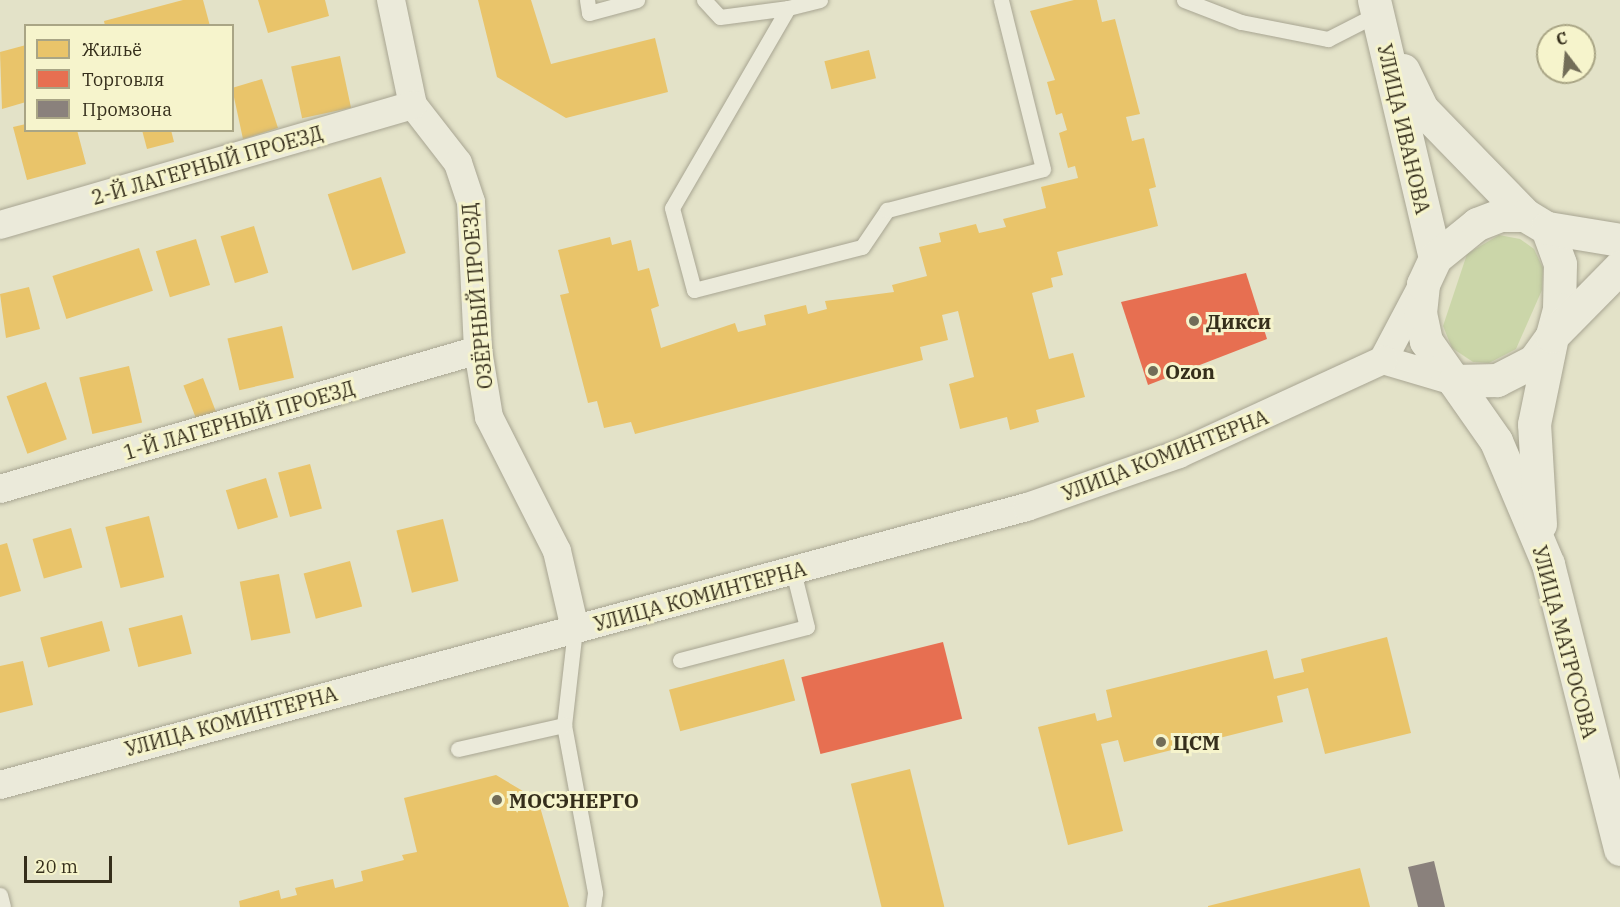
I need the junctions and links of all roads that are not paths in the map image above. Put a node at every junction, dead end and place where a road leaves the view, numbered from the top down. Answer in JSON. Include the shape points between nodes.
{"nodes":[{"id":1,"x":391,"y":0,"type":"edge"},
{"id":2,"x":587,"y":0,"type":"edge"},
{"id":3,"x":637,"y":0,"type":"edge"},
{"id":4,"x":704,"y":0,"type":"edge"},
{"id":5,"x":820,"y":0,"type":"edge"},
{"id":6,"x":1001,"y":0,"type":"edge"},
{"id":7,"x":1184,"y":0,"type":"edge"},
{"id":8,"x":1376,"y":7,"type":"edge"},
{"id":9,"x":788,"y":8,"type":"junction"},
{"id":10,"x":413,"y":105,"type":"junction"},
{"id":11,"x":1536,"y":222,"type":"junction"},
{"id":12,"x":0,"y":225,"type":"edge"},
{"id":13,"x":1620,"y":240,"type":"edge"},
{"id":14,"x":1620,"y":267,"type":"edge"},
{"id":15,"x":1429,"y":271,"type":"junction"},
{"id":16,"x":1552,"y":336,"type":"junction"},
{"id":17,"x":478,"y":350,"type":"junction"},
{"id":18,"x":1383,"y":360,"type":"junction"},
{"id":19,"x":1454,"y":381,"type":"junction"},
{"id":20,"x":0,"y":489,"type":"edge"},
{"id":21,"x":1542,"y":550,"type":"junction"},
{"id":22,"x":793,"y":571,"type":"junction"},
{"id":23,"x":575,"y":628,"type":"junction"},
{"id":24,"x":680,"y":660,"type":"dead end"},
{"id":25,"x":564,"y":725,"type":"junction"},
{"id":26,"x":458,"y":749,"type":"dead end"},
{"id":27,"x":0,"y":784,"type":"edge"},
{"id":28,"x":1620,"y":849,"type":"edge"},
{"id":29,"x":0,"y":895,"type":"edge"},
{"id":30,"x":3,"y":907,"type":"edge"},
{"id":31,"x":593,"y":907,"type":"edge"}],
"edges":[{"from":1,"to":10,"type":"street","name":"ОЗЁРНЫЙ ПРОЕЗД"},
{"from":2,"to":3,"type":"lane","via":[[589,14]]},
{"from":4,"to":9,"type":"lane","via":[[720,16]]},
{"from":5,"to":9,"type":"lane"},
{"from":6,"to":9,"type":"lane","via":[[1043,169],[887,210],[862,247],[694,290],[672,208]]},
{"from":7,"to":8,"type":"lane","via":[[1241,22],[1328,39]]},
{"from":8,"to":11,"type":"street","via":[[1422,109]]},
{"from":8,"to":15,"type":"street","name":"УЛИЦА ИВАНОВА"},
{"from":10,"to":12,"type":"street","name":"2-Й ЛАГЕРНЫЙ ПРОЕЗД"},
{"from":10,"to":17,"type":"street","name":"ОЗЁРНЫЙ ПРОЕЗД","via":[[458,163],[471,202]]},
{"from":11,"to":13,"type":"street"},
{"from":11,"to":15,"type":"street","via":[[1501,215],[1477,224]]},
{"from":11,"to":16,"type":"street","via":[[1560,264],[1559,309]]},
{"from":14,"to":16,"type":"street"},
{"from":15,"to":18,"type":"street"},
{"from":15,"to":19,"type":"street","via":[[1420,314],[1426,341]]},
{"from":16,"to":19,"type":"street","via":[[1534,361],[1497,380]]},
{"from":16,"to":21,"type":"street","via":[[1534,424]]},
{"from":17,"to":20,"type":"street","name":"1-Й ЛАГЕРНЫЙ ПРОЕЗД"},
{"from":17,"to":23,"type":"street","name":"ОЗЁРНЫЙ ПРОЕЗД","via":[[489,417],[556,551]]},
{"from":18,"to":19,"type":"street"},
{"from":18,"to":22,"type":"street","name":"УЛИЦА КОМИНТЕРНА","via":[[1179,454],[1027,507]]},
{"from":19,"to":21,"type":"street","name":"УЛИЦА МАТРОСОВА","via":[[1496,441]]},
{"from":21,"to":28,"type":"street","name":"УЛИЦА МАТРОСОВА"},
{"from":22,"to":23,"type":"street","name":"УЛИЦА КОМИНТЕРНА"},
{"from":22,"to":24,"type":"lane","via":[[807,627]]},
{"from":23,"to":25,"type":"lane"},
{"from":23,"to":27,"type":"street","name":"УЛИЦА КОМИНТЕРНА"},
{"from":25,"to":26,"type":"lane"},
{"from":25,"to":31,"type":"lane","via":[[595,893]]},
{"from":29,"to":30,"type":"lane"}]}
